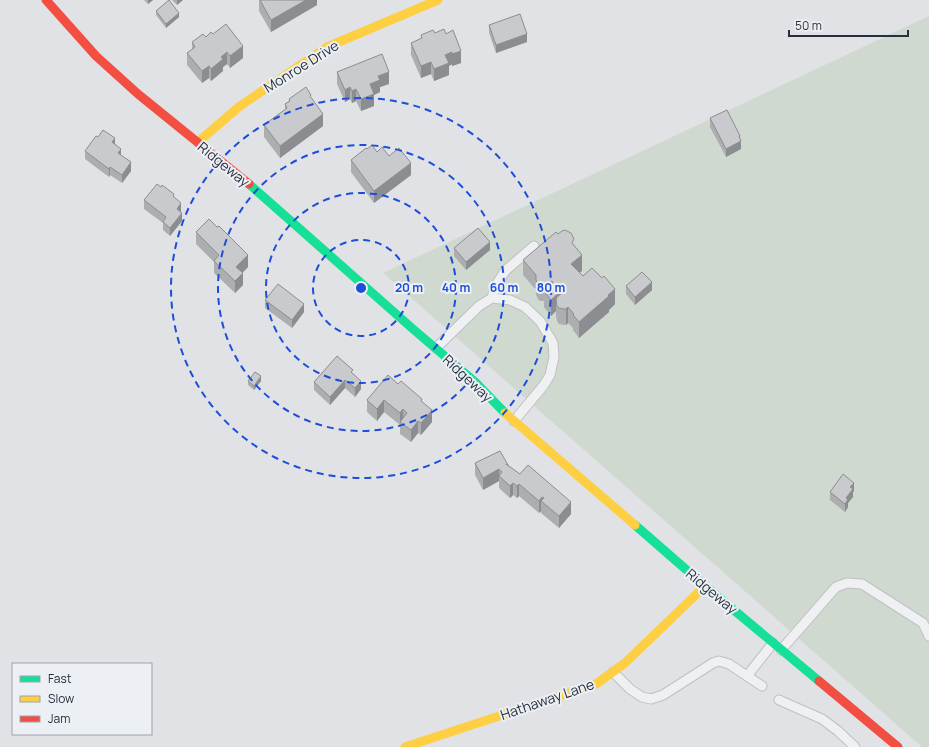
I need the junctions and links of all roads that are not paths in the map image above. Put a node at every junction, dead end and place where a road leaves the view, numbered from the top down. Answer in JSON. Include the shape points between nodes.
{"nodes":[{"id":1,"x":46,"y":0,"type":"edge"},
{"id":2,"x":438,"y":0,"type":"edge"},
{"id":3,"x":198,"y":142,"type":"junction"},
{"id":4,"x":534,"y":246,"type":"dead end"},
{"id":5,"x":492,"y":298,"type":"junction"},
{"id":6,"x":436,"y":348,"type":"junction"},
{"id":7,"x":514,"y":421,"type":"junction"},
{"id":8,"x":705,"y":586,"type":"junction"},
{"id":9,"x":929,"y":636,"type":"edge"},
{"id":10,"x":773,"y":643,"type":"junction"},
{"id":11,"x":781,"y":650,"type":"junction"},
{"id":12,"x":613,"y":672,"type":"junction"},
{"id":13,"x":747,"y":676,"type":"junction"},
{"id":14,"x":762,"y":686,"type":"dead end"},
{"id":15,"x":779,"y":700,"type":"dead end"},
{"id":16,"x":405,"y":747,"type":"edge"},
{"id":17,"x":855,"y":747,"type":"edge"},
{"id":18,"x":898,"y":747,"type":"edge"}],
"edges":[{"from":1,"to":3,"type":"street","name":"Ridgeway","via":[[96,56]]},
{"from":2,"to":3,"type":"street","name":"Monroe Drive","via":[[327,47],[240,106]]},
{"from":3,"to":6,"type":"street","name":"Ridgeway"},
{"from":4,"to":5,"type":"lane","via":[[505,271],[495,287]]},
{"from":5,"to":6,"type":"lane","via":[[479,306]]},
{"from":5,"to":7,"type":"lane","via":[[510,300],[525,307],[540,321],[553,343],[554,357],[550,375]]},
{"from":6,"to":7,"type":"street","name":"Ridgeway"},
{"from":7,"to":8,"type":"street","name":"Ridgeway"},
{"from":8,"to":10,"type":"street","name":"Ridgeway"},
{"from":8,"to":12,"type":"street","name":"Hathaway Lane"},
{"from":9,"to":11,"type":"lane","via":[[923,623],[862,584],[847,583],[836,587]]},
{"from":10,"to":11,"type":"street","name":"Ridgeway"},
{"from":10,"to":13,"type":"lane"},
{"from":11,"to":18,"type":"street","name":"Ridgeway"},
{"from":12,"to":13,"type":"lane","via":[[630,690],[650,699],[663,695],[719,661],[729,664]]},
{"from":12,"to":16,"type":"street","name":"Hathaway Lane","via":[[596,684]]},
{"from":13,"to":14,"type":"lane"},
{"from":15,"to":17,"type":"lane","via":[[822,719]]}]}
